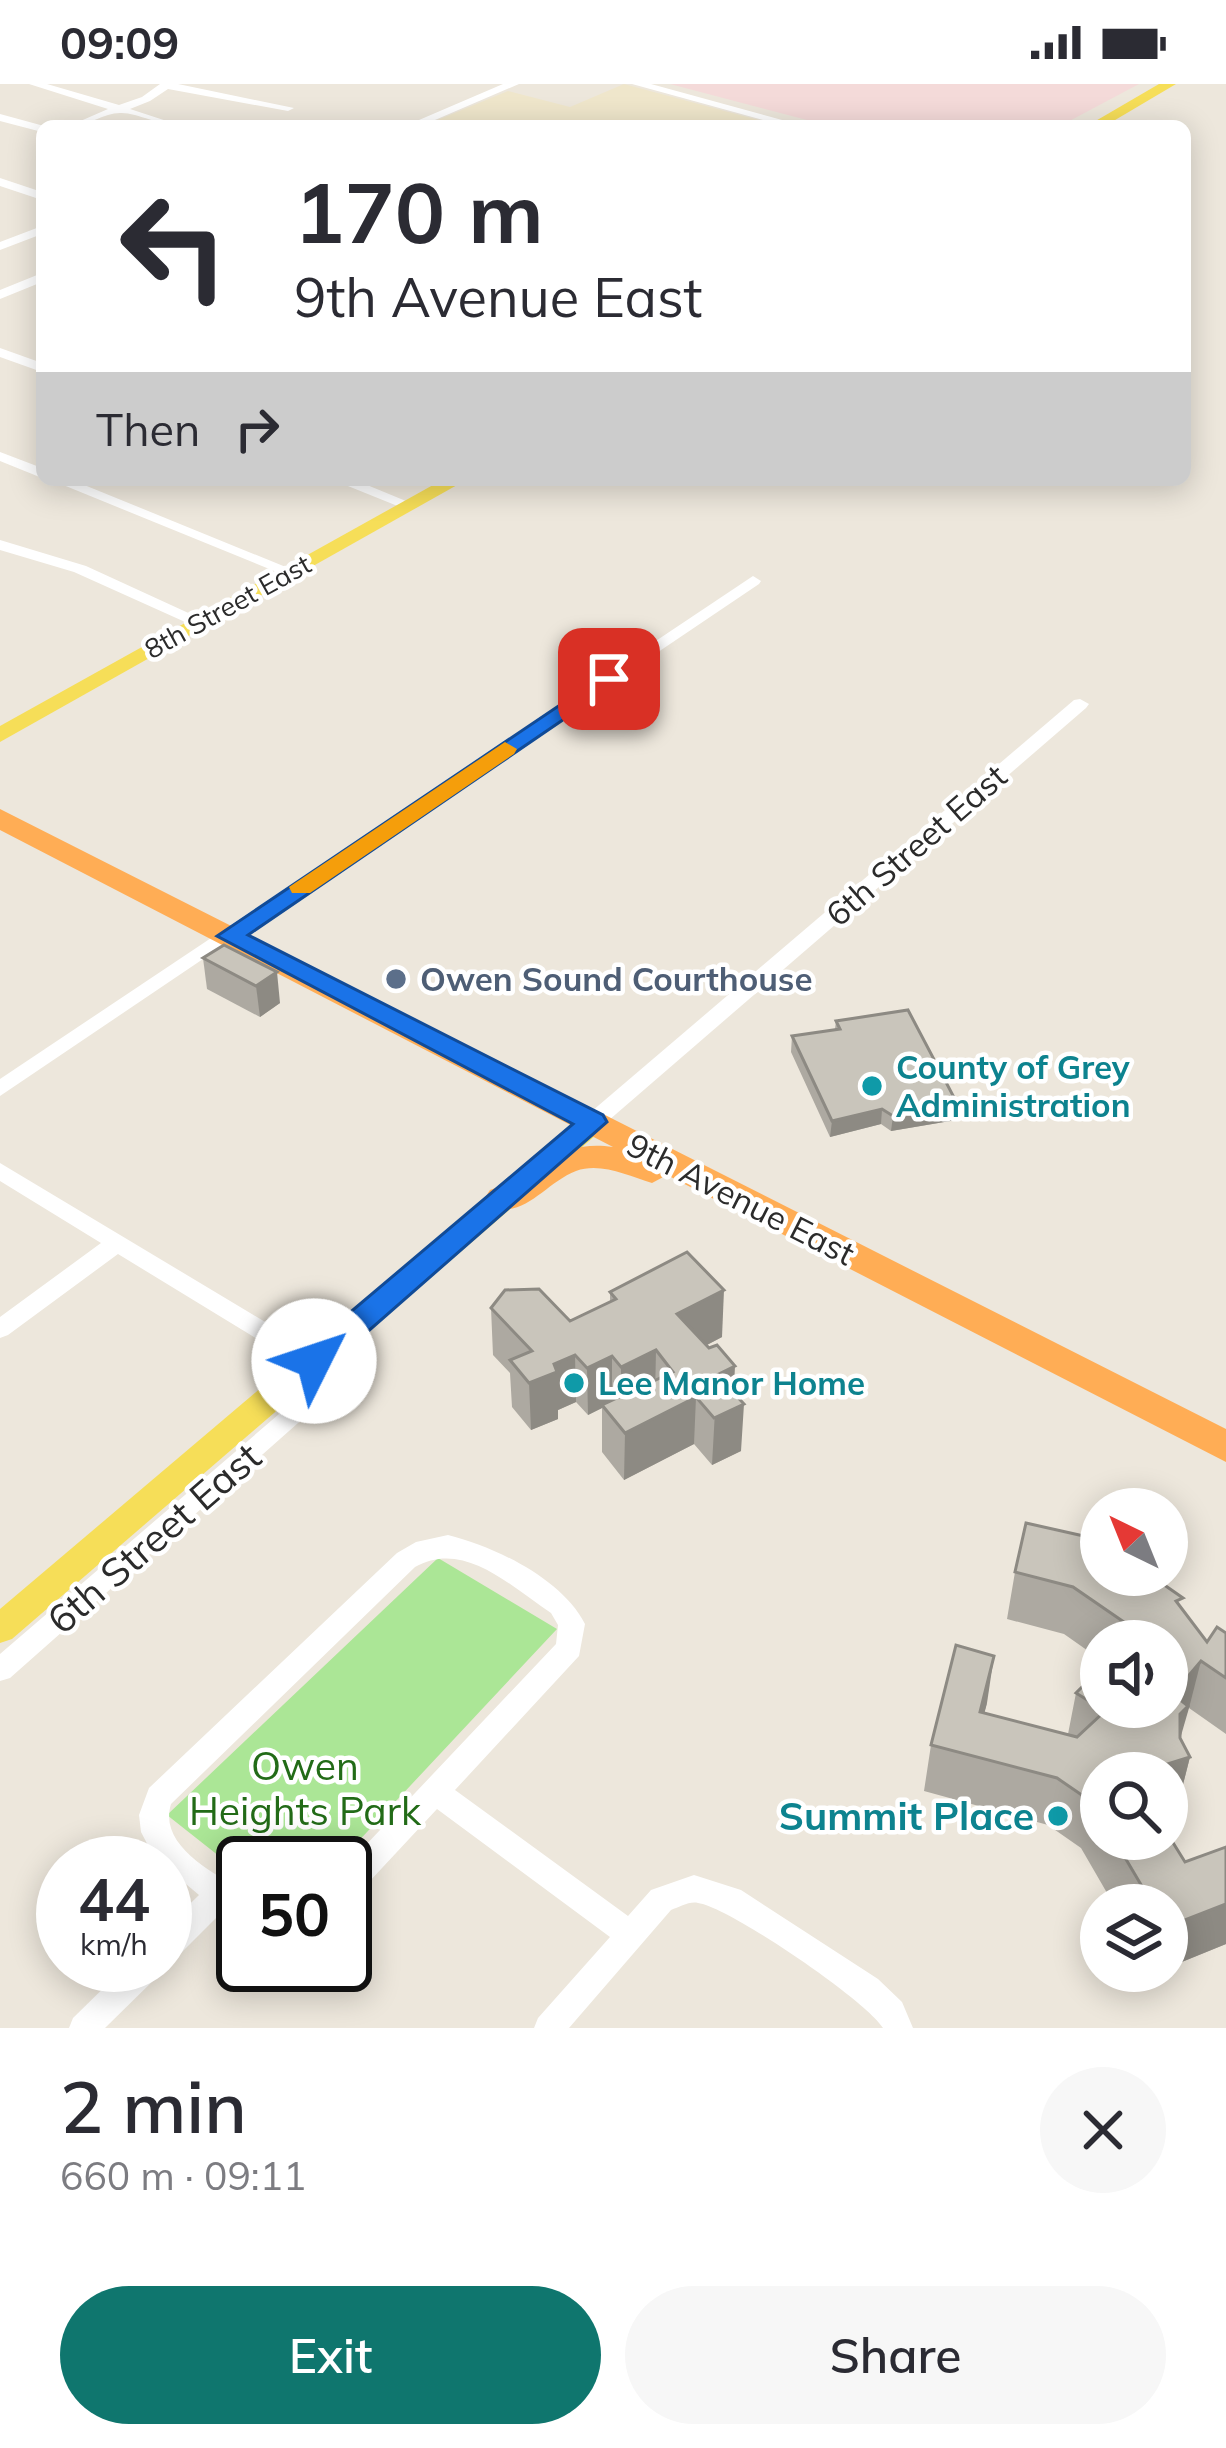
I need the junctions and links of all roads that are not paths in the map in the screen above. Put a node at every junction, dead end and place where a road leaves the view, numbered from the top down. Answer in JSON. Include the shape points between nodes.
{"nodes":[{"id":1,"x":35,"y":84,"type":"edge"},
{"id":2,"x":166,"y":84,"type":"edge"},
{"id":3,"x":513,"y":84,"type":"edge"},
{"id":4,"x":638,"y":84,"type":"edge"},
{"id":5,"x":1169,"y":84,"type":"edge"},
{"id":6,"x":288,"y":108,"type":"dead end"},
{"id":7,"x":121,"y":110,"type":"junction"},
{"id":8,"x":1,"y":117,"type":"edge"},
{"id":9,"x":92,"y":120,"type":"edge"},
{"id":10,"x":155,"y":120,"type":"edge"},
{"id":11,"x":426,"y":120,"type":"edge"},
{"id":12,"x":775,"y":120,"type":"edge"},
{"id":13,"x":1105,"y":120,"type":"edge"},
{"id":14,"x":36,"y":127,"type":"edge"},
{"id":15,"x":0,"y":182,"type":"edge"},
{"id":16,"x":36,"y":194,"type":"edge"},
{"id":17,"x":36,"y":232,"type":"edge"},
{"id":18,"x":1,"y":246,"type":"edge"},
{"id":19,"x":36,"y":280,"type":"edge"},
{"id":20,"x":0,"y":296,"type":"edge"},
{"id":21,"x":0,"y":352,"type":"edge"},
{"id":22,"x":36,"y":366,"type":"edge"},
{"id":23,"x":0,"y":456,"type":"edge"},
{"id":24,"x":36,"y":471,"type":"edge"},
{"id":25,"x":74,"y":486,"type":"edge"},
{"id":26,"x":357,"y":486,"type":"edge"},
{"id":27,"x":445,"y":486,"type":"edge"},
{"id":28,"x":410,"y":506,"type":"junction"},
{"id":29,"x":0,"y":545,"type":"edge"},
{"id":30,"x":290,"y":572,"type":"junction"},
{"id":31,"x":753,"y":581,"type":"dead end"},
{"id":32,"x":200,"y":622,"type":"junction"},
{"id":33,"x":1080,"y":704,"type":"dead end"},
{"id":34,"x":0,"y":735,"type":"edge"},
{"id":35,"x":0,"y":818,"type":"edge"},
{"id":36,"x":230,"y":936,"type":"junction"},
{"id":37,"x":0,"y":1089,"type":"edge"},
{"id":38,"x":593,"y":1122,"type":"junction"},
{"id":39,"x":0,"y":1171,"type":"edge"},
{"id":40,"x":734,"y":1196,"type":"junction"},
{"id":41,"x":502,"y":1199,"type":"junction"},
{"id":42,"x":117,"y":1243,"type":"junction"},
{"id":43,"x":0,"y":1329,"type":"edge"},
{"id":44,"x":314,"y":1361,"type":"junction"},
{"id":45,"x":1226,"y":1448,"type":"edge"},
{"id":46,"x":0,"y":1629,"type":"edge"},
{"id":47,"x":0,"y":1670,"type":"edge"},
{"id":48,"x":437,"y":1793,"type":"junction"},
{"id":49,"x":372,"y":1860,"type":"edge"},
{"id":50,"x":216,"y":1887,"type":"edge"},
{"id":51,"x":631,"y":1935,"type":"junction"},
{"id":52,"x":121,"y":1992,"type":"edge"},
{"id":53,"x":84,"y":2028,"type":"edge"},
{"id":54,"x":550,"y":2028,"type":"edge"},
{"id":55,"x":898,"y":2028,"type":"edge"}],
"edges":[{"from":1,"to":7,"type":"street"},
{"from":2,"to":6,"type":"street"},
{"from":2,"to":7,"type":"street"},
{"from":3,"to":11,"type":"street"},
{"from":4,"to":12,"type":"street"},
{"from":5,"to":13,"type":"main road"},
{"from":7,"to":9,"type":"street"},
{"from":7,"to":10,"type":"street"},
{"from":8,"to":14,"type":"street"},
{"from":15,"to":16,"type":"street"},
{"from":17,"to":18,"type":"street"},
{"from":19,"to":20,"type":"street"},
{"from":21,"to":22,"type":"street"},
{"from":23,"to":24,"type":"street"},
{"from":25,"to":30,"type":"street"},
{"from":26,"to":28,"type":"street"},
{"from":27,"to":28,"type":"main road","name":"8th Street East"},
{"from":28,"to":30,"type":"main road","name":"8th Street East"},
{"from":29,"to":32,"type":"street","via":[[80,569]]},
{"from":30,"to":32,"type":"main road","name":"8th Street East"},
{"from":31,"to":36,"type":"street"},
{"from":32,"to":34,"type":"main road","name":"8th Street East"},
{"from":33,"to":38,"type":"street","name":"6th Street East"},
{"from":35,"to":36,"type":"highway","name":"9th Avenue East"},
{"from":36,"to":37,"type":"street"},
{"from":36,"to":38,"type":"highway","name":"9th Avenue East"},
{"from":38,"to":40,"type":"highway","name":"9th Avenue East"},
{"from":38,"to":41,"type":"main road","name":"6th Street East"},
{"from":39,"to":42,"type":"street"},
{"from":40,"to":41,"type":"highway","via":[[593,1156],[558,1165]]},
{"from":40,"to":45,"type":"highway","name":"9th Avenue East"},
{"from":41,"to":44,"type":"main road","name":"6th Street East"},
{"from":42,"to":43,"type":"street"},
{"from":42,"to":44,"type":"street"},
{"from":44,"to":46,"type":"main road","name":"6th Street East"},
{"from":44,"to":47,"type":"street","name":"6th Street East","via":[[337,1380]]},
{"from":48,"to":49,"type":"street"},
{"from":48,"to":50,"type":"street","via":[[562,1658],[573,1636],[558,1603],[459,1546],[406,1560],[159,1797],[151,1817],[155,1838]]},
{"from":48,"to":51,"type":"street"},
{"from":51,"to":54,"type":"street"},
{"from":51,"to":55,"type":"street","via":[[668,1895],[705,1888],[867,1989]]},
{"from":52,"to":53,"type":"street"}]}
